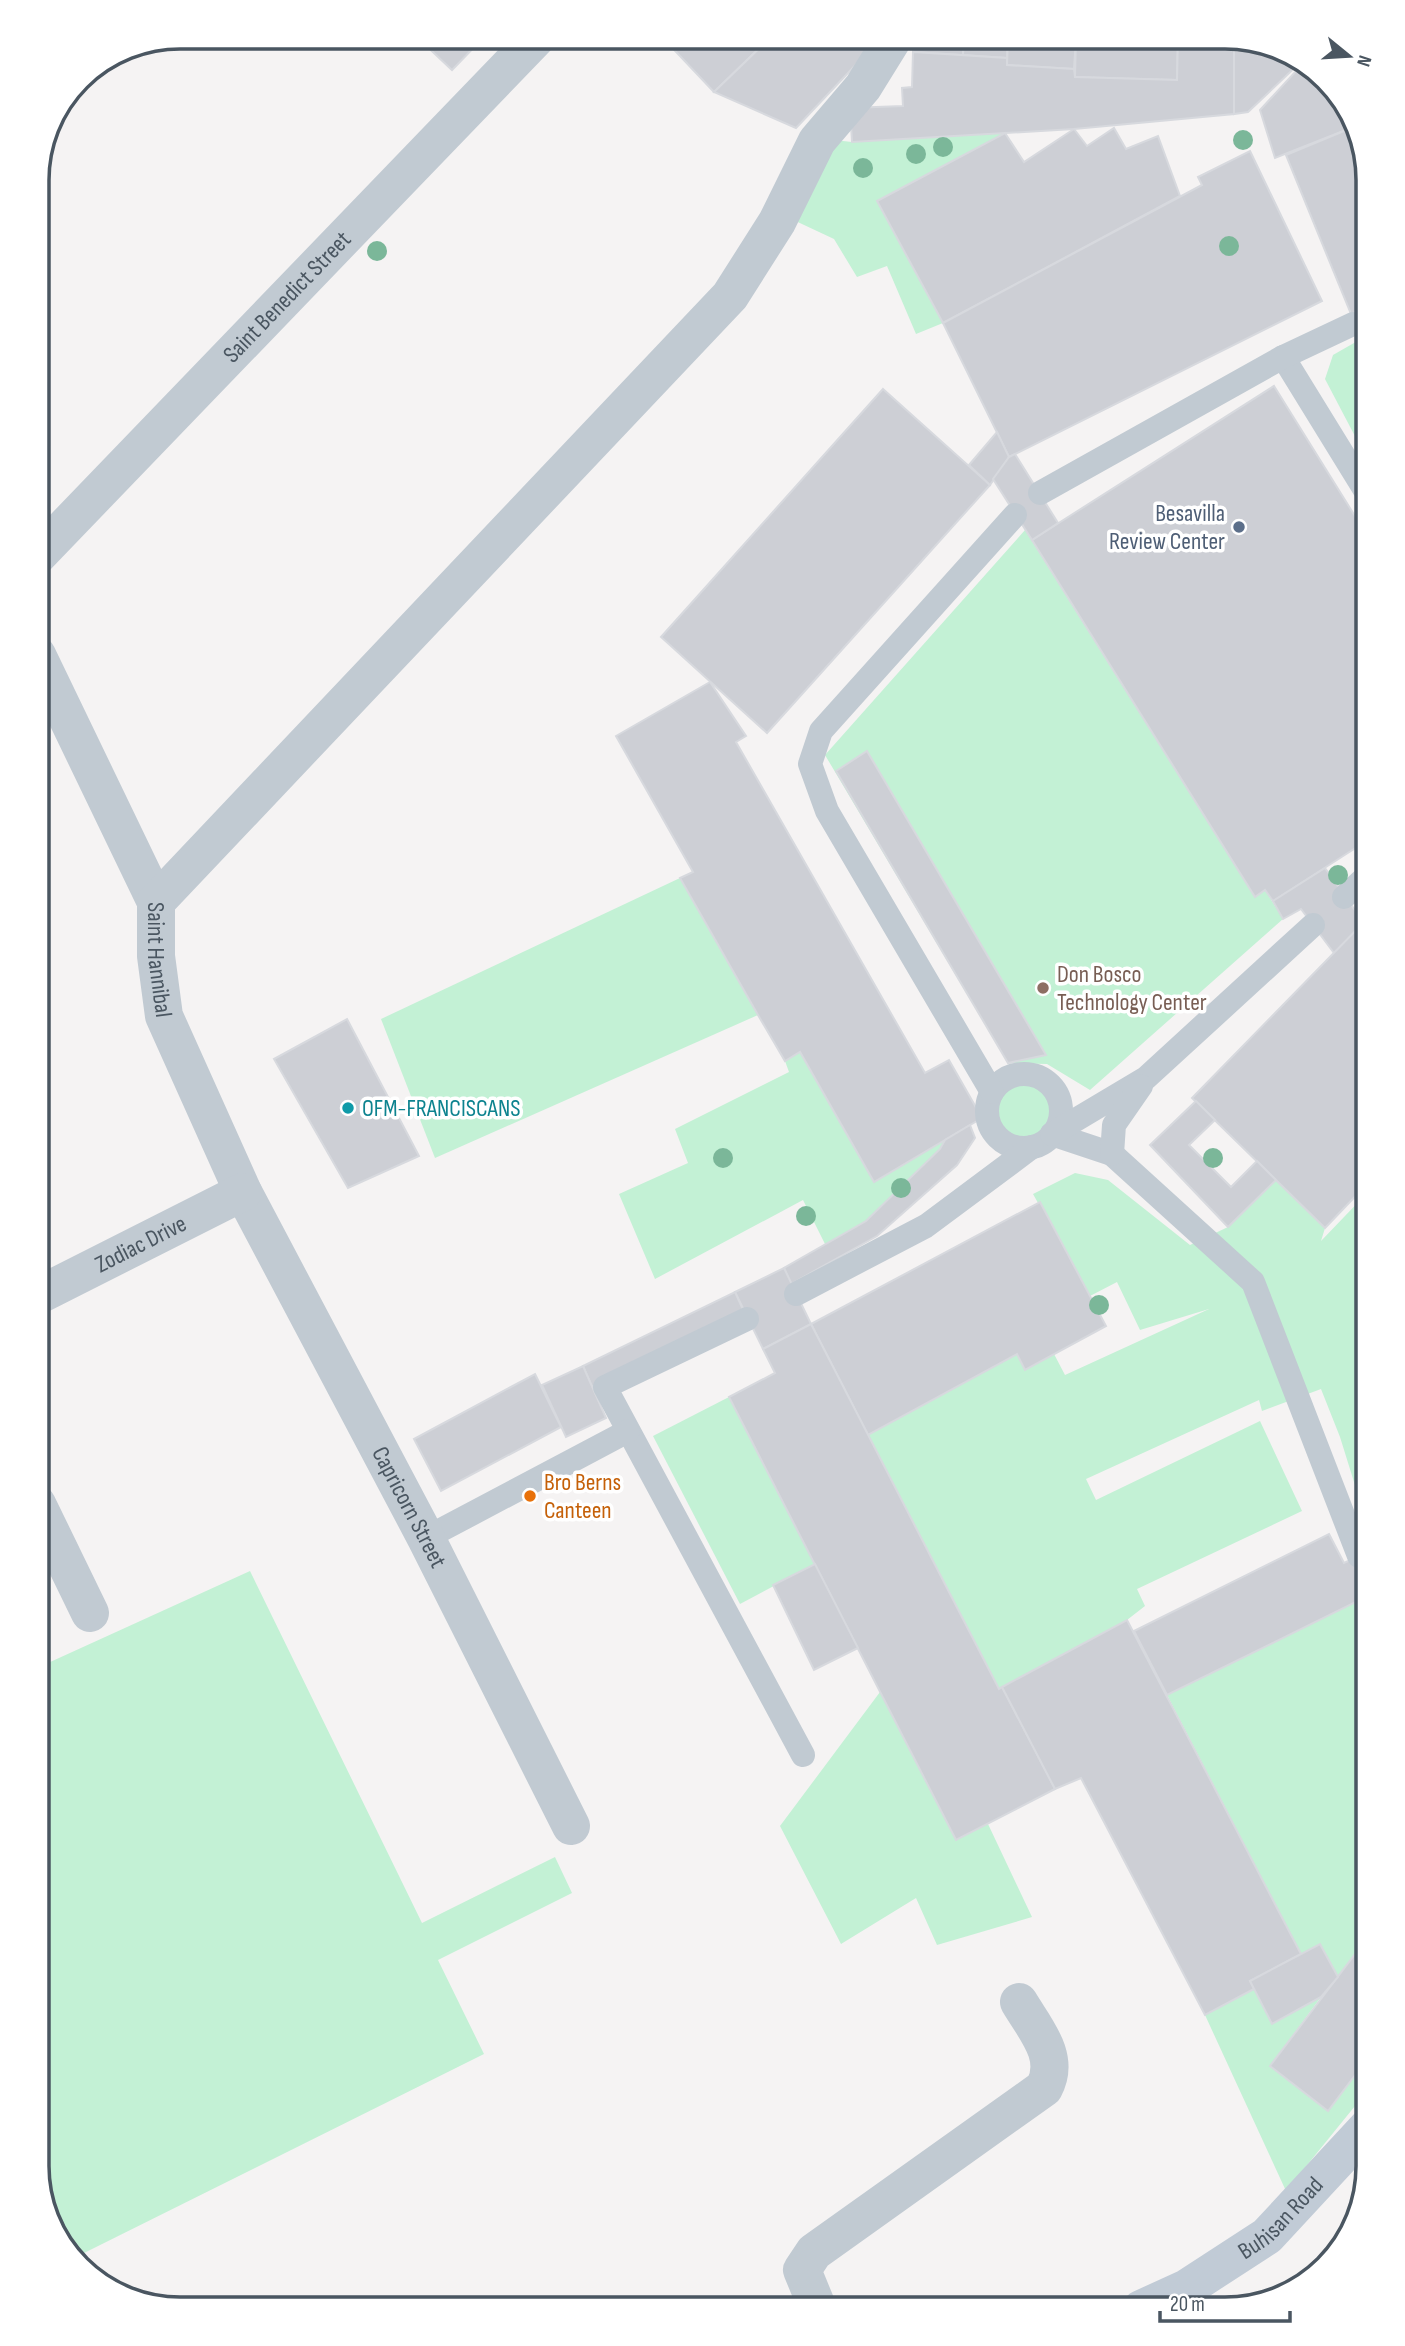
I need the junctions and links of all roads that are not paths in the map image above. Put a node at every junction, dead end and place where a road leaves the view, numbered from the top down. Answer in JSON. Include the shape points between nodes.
{"nodes":[{"id":1,"x":525,"y":49,"type":"edge"},
{"id":2,"x":887,"y":49,"type":"edge"},
{"id":3,"x":1353,"y":324,"type":"dead end"},
{"id":4,"x":1283,"y":357,"type":"junction"},
{"id":5,"x":1356,"y":476,"type":"edge"},
{"id":6,"x":1040,"y":493,"type":"dead end"},
{"id":7,"x":1015,"y":514,"type":"dead end"},
{"id":8,"x":49,"y":544,"type":"edge"},
{"id":9,"x":49,"y":680,"type":"edge"},
{"id":10,"x":1356,"y":886,"type":"edge"},
{"id":11,"x":1344,"y":897,"type":"dead end"},
{"id":12,"x":156,"y":902,"type":"junction"},
{"id":13,"x":1313,"y":925,"type":"dead end"},
{"id":14,"x":1146,"y":1078,"type":"junction"},
{"id":15,"x":992,"y":1092,"type":"junction"},
{"id":16,"x":1042,"y":1141,"type":"junction"},
{"id":17,"x":1112,"y":1154,"type":"junction"},
{"id":18,"x":243,"y":1192,"type":"junction"},
{"id":19,"x":49,"y":1290,"type":"edge"},
{"id":20,"x":796,"y":1294,"type":"dead end"},
{"id":21,"x":747,"y":1319,"type":"dead end"},
{"id":22,"x":628,"y":1431,"type":"junction"},
{"id":23,"x":49,"y":1529,"type":"edge"},
{"id":24,"x":426,"y":1538,"type":"junction"},
{"id":25,"x":1356,"y":1548,"type":"edge"},
{"id":26,"x":90,"y":1613,"type":"dead end"},
{"id":27,"x":803,"y":1755,"type":"dead end"},
{"id":28,"x":571,"y":1826,"type":"dead end"},
{"id":29,"x":1019,"y":2001,"type":"dead end"},
{"id":30,"x":1356,"y":2140,"type":"edge"},
{"id":31,"x":813,"y":2297,"type":"edge"},
{"id":32,"x":1167,"y":2297,"type":"edge"}],
"edges":[{"from":1,"to":8,"type":"street","name":"Saint Benedict Street"},
{"from":2,"to":12,"type":"street","via":[[863,87],[817,141],[777,222],[730,296]]},
{"from":3,"to":4,"type":"lane"},
{"from":4,"to":5,"type":"lane"},
{"from":4,"to":6,"type":"lane"},
{"from":7,"to":15,"type":"lane","via":[[821,730],[810,764],[827,811]]},
{"from":9,"to":12,"type":"street","name":"Saint Hannibal"},
{"from":10,"to":11,"type":"lane"},
{"from":12,"to":18,"type":"street","name":"Saint Hannibal","via":[[156,956],[164,1016]]},
{"from":13,"to":14,"type":"lane"},
{"from":14,"to":16,"type":"lane"},
{"from":14,"to":17,"type":"lane","via":[[1114,1125]]},
{"from":15,"to":16,"type":"lane","via":[[987,1115],[997,1138],[1008,1144]]},
{"from":15,"to":16,"type":"lane","via":[[1010,1077],[1022,1074],[1045,1081],[1059,1099],[1059,1124]]},
{"from":16,"to":17,"type":"lane"},
{"from":16,"to":20,"type":"lane","via":[[926,1226]]},
{"from":17,"to":25,"type":"lane","via":[[1253,1282]]},
{"from":18,"to":19,"type":"street","name":"Zodiac Drive"},
{"from":18,"to":24,"type":"street","name":"Capricorn Street"},
{"from":21,"to":22,"type":"lane","via":[[605,1387]]},
{"from":22,"to":24,"type":"lane"},
{"from":22,"to":27,"type":"lane"},
{"from":23,"to":26,"type":"street"},
{"from":24,"to":28,"type":"street","name":"Capricorn Street"},
{"from":29,"to":31,"type":"street","via":[[1051,2057],[1051,2075],[1044,2088],[814,2252],[802,2270]]},
{"from":30,"to":32,"type":"street","name":"Buhisan Road","via":[[1267,2236]]}]}
